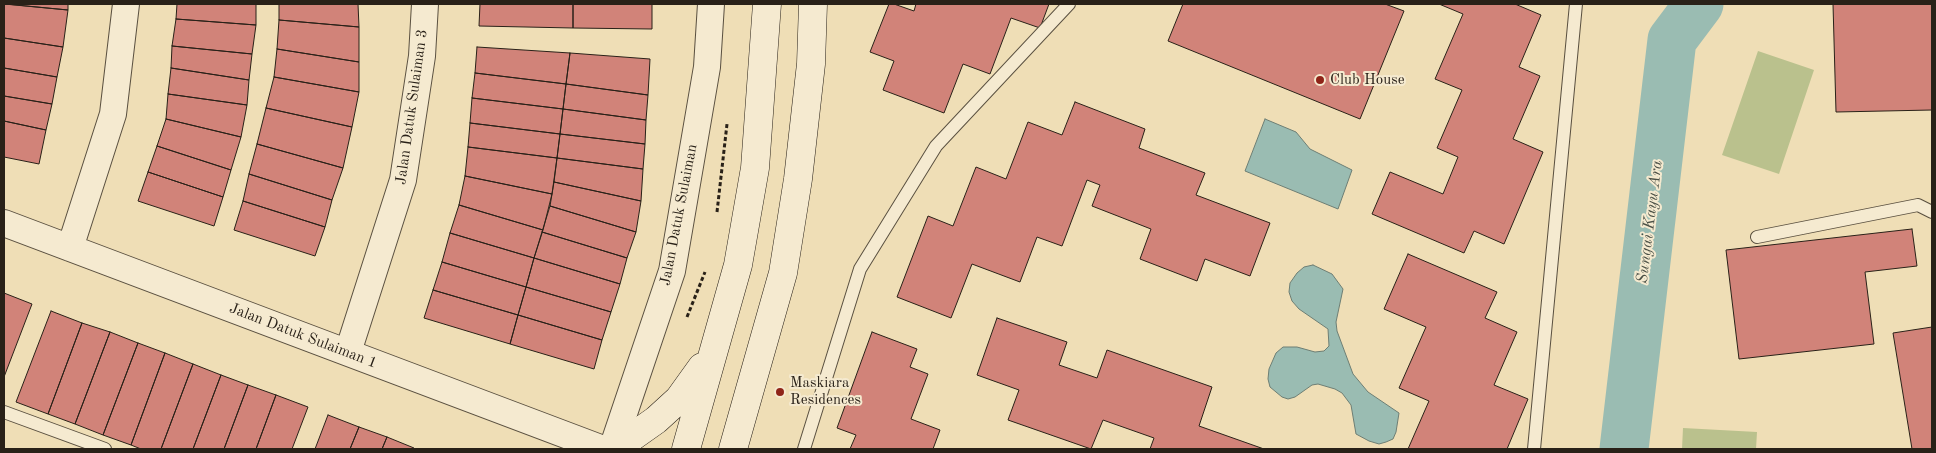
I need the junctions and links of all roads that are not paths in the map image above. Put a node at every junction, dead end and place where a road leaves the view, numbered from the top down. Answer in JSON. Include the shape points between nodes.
{"nodes":[{"id":1,"x":126,"y":4,"type":"edge"},
{"id":2,"x":425,"y":4,"type":"edge"},
{"id":3,"x":711,"y":4,"type":"edge"},
{"id":4,"x":767,"y":4,"type":"edge"},
{"id":5,"x":813,"y":4,"type":"edge"},
{"id":6,"x":1069,"y":4,"type":"edge"},
{"id":7,"x":1576,"y":4,"type":"edge"},
{"id":8,"x":1932,"y":212,"type":"edge"},
{"id":9,"x":4,"y":224,"type":"edge"},
{"id":10,"x":1757,"y":237,"type":"dead end"},
{"id":11,"x":70,"y":248,"type":"junction"},
{"id":12,"x":348,"y":352,"type":"junction"},
{"id":13,"x":713,"y":352,"type":"junction"},
{"id":14,"x":4,"y":412,"type":"edge"},
{"id":15,"x":105,"y":449,"type":"edge"},
{"id":16,"x":603,"y":449,"type":"edge"},
{"id":17,"x":614,"y":449,"type":"edge"},
{"id":18,"x":686,"y":449,"type":"edge"},
{"id":19,"x":732,"y":449,"type":"edge"},
{"id":20,"x":804,"y":449,"type":"edge"},
{"id":21,"x":1534,"y":449,"type":"edge"}],
"edges":[{"from":1,"to":11,"type":"street","via":[[113,114]]},
{"from":2,"to":12,"type":"street","name":"Jalan Datuk Sulaiman 3","via":[[422,56],[403,180]]},
{"from":3,"to":17,"type":"street","name":"Jalan Datuk Sulaiman","via":[[707,67],[672,271]]},
{"from":4,"to":13,"type":"main road","via":[[755,168],[738,265]]},
{"from":5,"to":19,"type":"main road","via":[[811,64],[783,273]]},
{"from":6,"to":20,"type":"lane","via":[[936,146],[860,269]]},
{"from":7,"to":21,"type":"lane"},
{"from":8,"to":10,"type":"lane","via":[[1918,205]]},
{"from":9,"to":11,"type":"street","name":"Jalan Datuk Sulaiman 1"},
{"from":11,"to":12,"type":"street","name":"Jalan Datuk Sulaiman 1"},
{"from":12,"to":16,"type":"street","name":"Jalan Datuk Sulaiman 1"},
{"from":13,"to":17,"type":"main road","via":[[679,398],[656,420]]},
{"from":13,"to":18,"type":"main road"},
{"from":14,"to":15,"type":"lane"}]}
